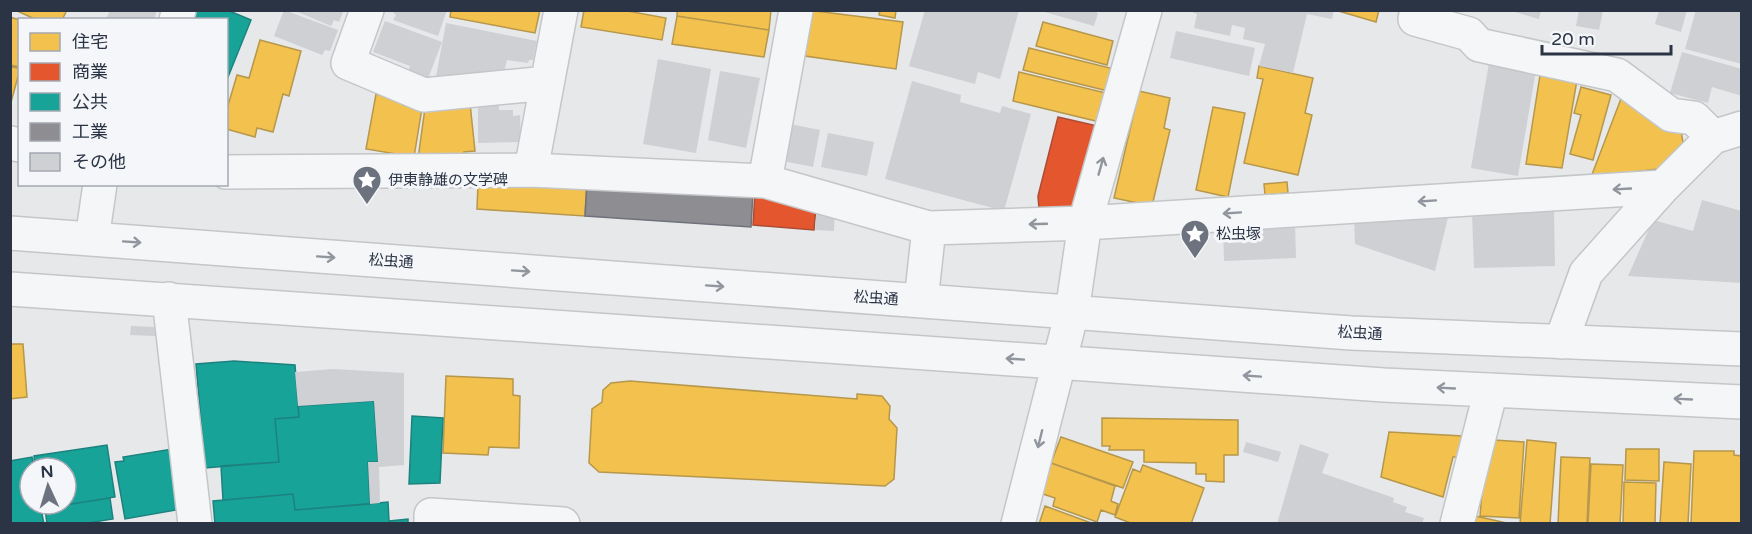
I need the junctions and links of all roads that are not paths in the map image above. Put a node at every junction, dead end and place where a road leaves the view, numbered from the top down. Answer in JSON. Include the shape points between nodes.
{"nodes":[{"id":1,"x":367,"y":10,"type":"edge"},
{"id":2,"x":561,"y":10,"type":"edge"},
{"id":3,"x":796,"y":10,"type":"edge"},
{"id":4,"x":1145,"y":10,"type":"edge"},
{"id":5,"x":1417,"y":10,"type":"edge"},
{"id":6,"x":547,"y":83,"type":"junction"},
{"id":7,"x":1727,"y":132,"type":"edge"},
{"id":8,"x":531,"y":170,"type":"junction"},
{"id":9,"x":228,"y":172,"type":"edge"},
{"id":10,"x":765,"y":181,"type":"junction"},
{"id":11,"x":100,"y":186,"type":"edge"},
{"id":12,"x":1663,"y":187,"type":"junction"},
{"id":13,"x":1085,"y":222,"type":"junction"},
{"id":14,"x":929,"y":228,"type":"junction"},
{"id":15,"x":10,"y":233,"type":"edge"},
{"id":16,"x":92,"y":239,"type":"junction"},
{"id":17,"x":10,"y":289,"type":"edge"},
{"id":18,"x":169,"y":299,"type":"junction"},
{"id":19,"x":921,"y":301,"type":"junction"},
{"id":20,"x":1072,"y":312,"type":"junction"},
{"id":21,"x":1561,"y":342,"type":"junction"},
{"id":22,"x":1742,"y":349,"type":"edge"},
{"id":23,"x":1060,"y":363,"type":"junction"},
{"id":24,"x":1491,"y":390,"type":"junction"},
{"id":25,"x":1742,"y":402,"type":"edge"},
{"id":26,"x":195,"y":524,"type":"edge"},
{"id":27,"x":431,"y":524,"type":"edge"},
{"id":28,"x":563,"y":524,"type":"edge"},
{"id":29,"x":1018,"y":524,"type":"edge"},
{"id":30,"x":1457,"y":524,"type":"edge"}],
"edges":[{"from":1,"to":6,"type":"street","via":[[348,63],[424,95]]},
{"from":2,"to":6,"type":"street"},
{"from":3,"to":10,"type":"street"},
{"from":13,"to":4,"type":"street","one_way":true},
{"from":5,"to":7,"type":"street","via":[[1415,19],[1469,34],[1479,45],[1617,75],[1671,114],[1694,118]]},
{"from":6,"to":8,"type":"street"},
{"from":7,"to":12,"type":"street"},
{"from":8,"to":9,"type":"street"},
{"from":8,"to":10,"type":"street"},
{"from":10,"to":14,"type":"street"},
{"from":11,"to":16,"type":"street"},
{"from":12,"to":13,"type":"street","one_way":true},
{"from":12,"to":21,"type":"street","via":[[1586,273]]},
{"from":13,"to":14,"type":"street","one_way":true},
{"from":13,"to":20,"type":"street"},
{"from":14,"to":19,"type":"street"},
{"from":15,"to":16,"type":"street","name":"松虫通"},
{"from":16,"to":19,"type":"street","name":"松虫通","one_way":true},
{"from":17,"to":18,"type":"street"},
{"from":23,"to":18,"type":"street","one_way":true},
{"from":18,"to":26,"type":"street"},
{"from":19,"to":20,"type":"street","name":"松虫通"},
{"from":20,"to":21,"type":"street","name":"松虫通","via":[[1351,333]]},
{"from":20,"to":23,"type":"street"},
{"from":21,"to":22,"type":"street","name":"松虫通"},
{"from":24,"to":23,"type":"street","one_way":true},
{"from":23,"to":29,"type":"street","one_way":true},
{"from":25,"to":24,"type":"street","one_way":true},
{"from":24,"to":30,"type":"street"},
{"from":27,"to":28,"type":"street","via":[[431,515]]}]}
